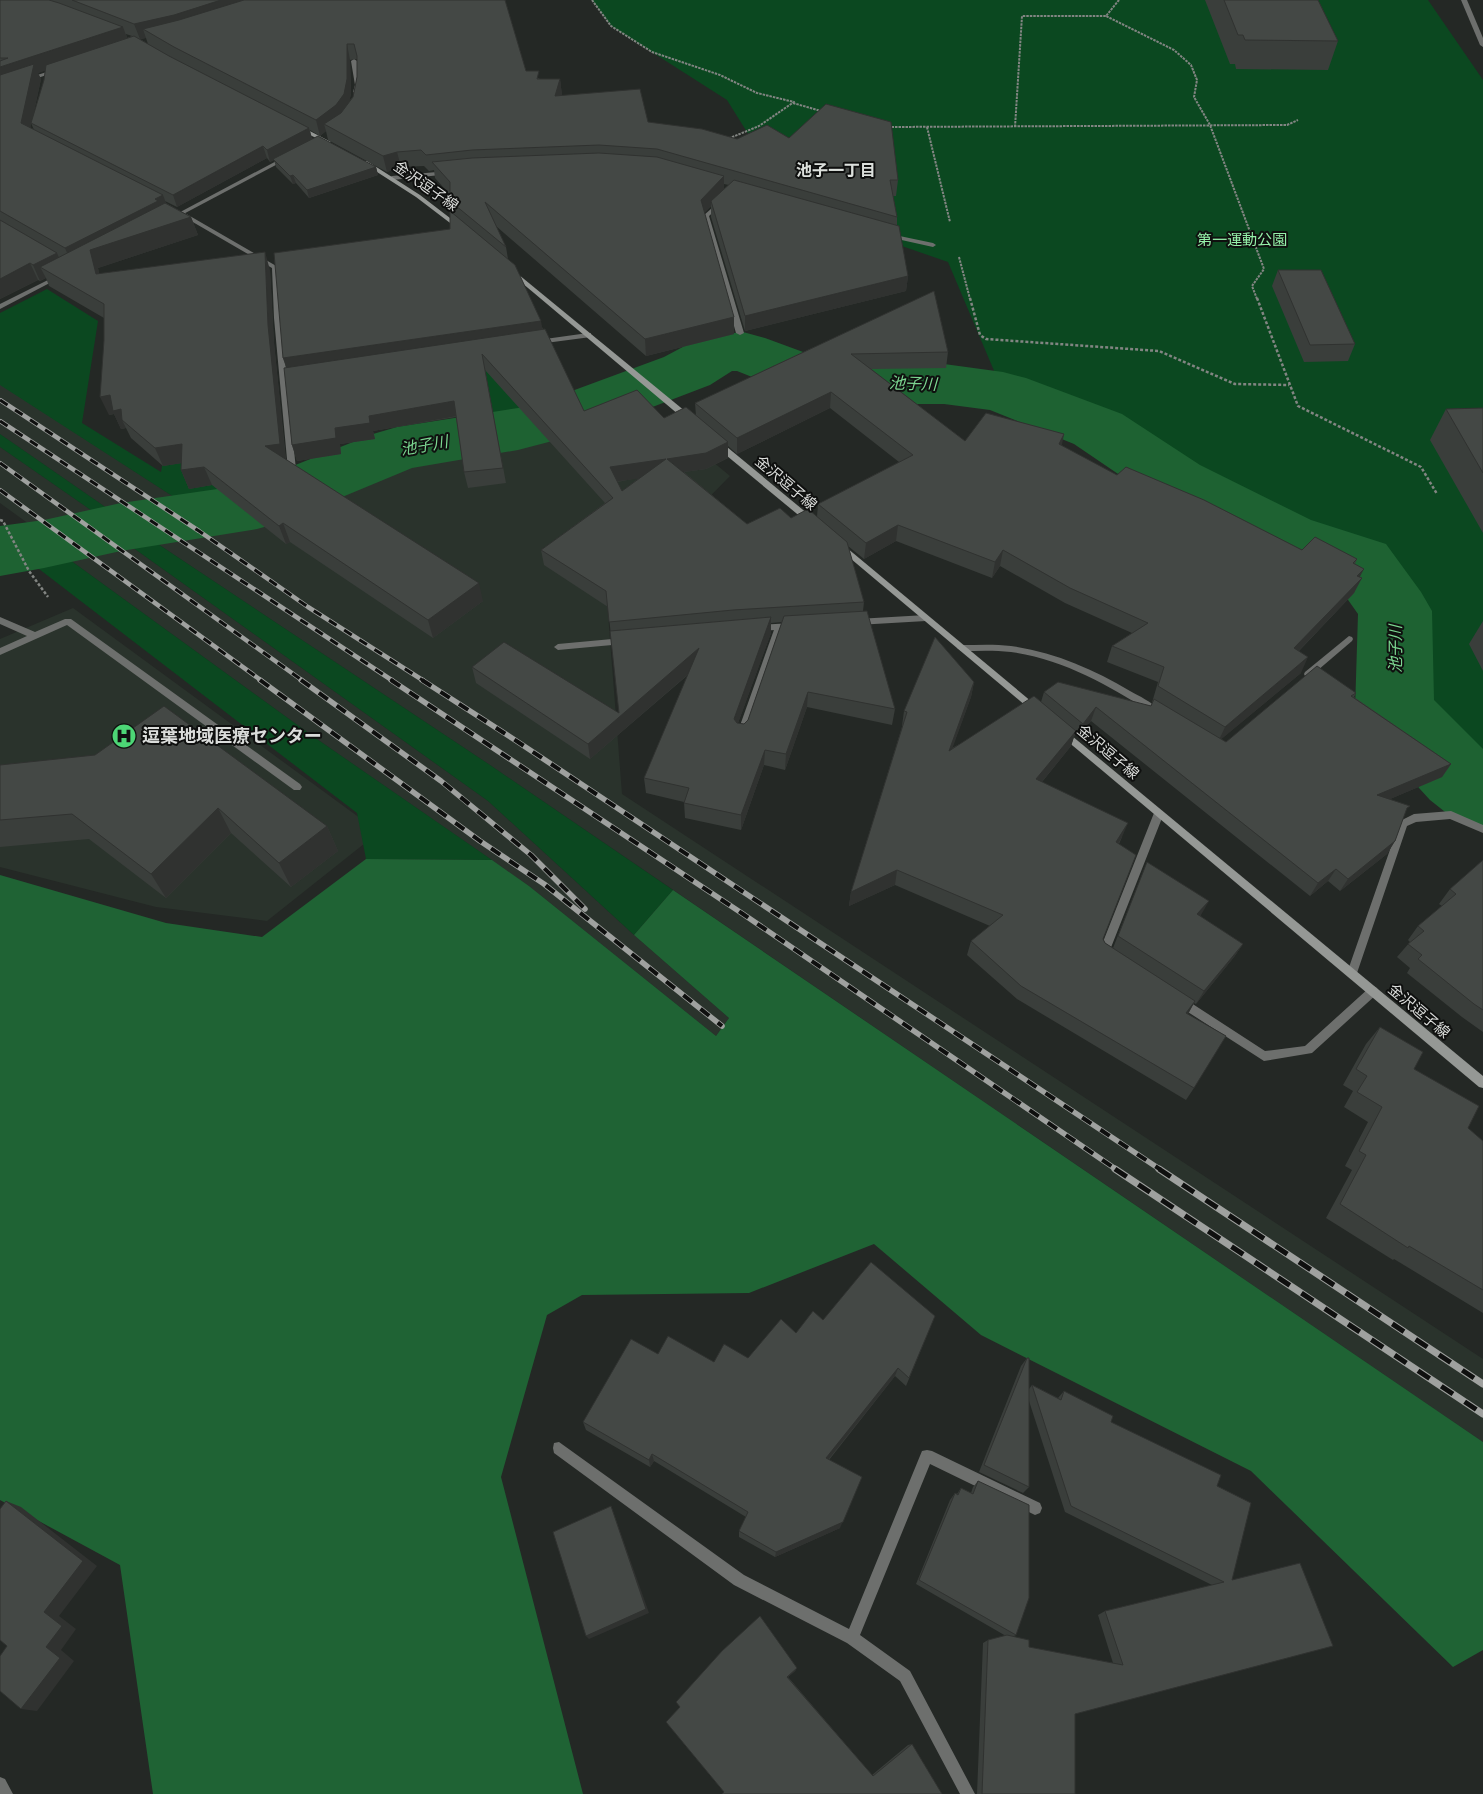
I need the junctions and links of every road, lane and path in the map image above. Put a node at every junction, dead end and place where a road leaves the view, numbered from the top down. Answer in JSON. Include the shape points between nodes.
{"nodes":[{"id":1,"x":592,"y":0,"type":"edge"},
{"id":2,"x":1118,"y":0,"type":"edge"},
{"id":3,"x":1464,"y":0,"type":"edge"},
{"id":4,"x":1106,"y":16,"type":"junction"},
{"id":5,"x":1483,"y":45,"type":"edge"},
{"id":6,"x":354,"y":61,"type":"edge"},
{"id":7,"x":64,"y":68,"type":"edge"},
{"id":8,"x":46,"y":74,"type":"junction"},
{"id":9,"x":45,"y":83,"type":"edge"},
{"id":10,"x":0,"y":89,"type":"edge"},
{"id":11,"x":355,"y":101,"type":"edge"},
{"id":12,"x":793,"y":103,"type":"junction"},
{"id":13,"x":829,"y":113,"type":"edge"},
{"id":14,"x":1298,"y":120,"type":"dead end"},
{"id":15,"x":287,"y":121,"type":"edge"},
{"id":16,"x":1210,"y":125,"type":"junction"},
{"id":17,"x":883,"y":127,"type":"edge"},
{"id":18,"x":1015,"y":127,"type":"junction"},
{"id":19,"x":927,"y":128,"type":"junction"},
{"id":20,"x":330,"y":134,"type":"edge"},
{"id":21,"x":322,"y":139,"type":"junction"},
{"id":22,"x":723,"y":141,"type":"edge"},
{"id":23,"x":313,"y":144,"type":"edge"},
{"id":24,"x":336,"y":146,"type":"edge"},
{"id":25,"x":296,"y":153,"type":"edge"},
{"id":26,"x":357,"y":158,"type":"edge"},
{"id":27,"x":457,"y":172,"type":"edge"},
{"id":28,"x":392,"y":178,"type":"junction"},
{"id":29,"x":725,"y":198,"type":"edge"},
{"id":30,"x":178,"y":212,"type":"junction"},
{"id":31,"x":164,"y":222,"type":"edge"},
{"id":32,"x":952,"y":228,"type":"dead end"},
{"id":33,"x":464,"y":231,"type":"edge"},
{"id":34,"x":883,"y":234,"type":"edge"},
{"id":35,"x":933,"y":245,"type":"dead end"},
{"id":36,"x":958,"y":256,"type":"dead end"},
{"id":37,"x":507,"y":268,"type":"edge"},
{"id":38,"x":64,"y":274,"type":"edge"},
{"id":39,"x":0,"y":307,"type":"edge"},
{"id":40,"x":740,"y":333,"type":"dead end"},
{"id":41,"x":588,"y":335,"type":"junction"},
{"id":42,"x":530,"y":344,"type":"edge"},
{"id":43,"x":294,"y":379,"type":"edge"},
{"id":44,"x":284,"y":380,"type":"junction"},
{"id":45,"x":1289,"y":385,"type":"junction"},
{"id":46,"x":694,"y":423,"type":"edge"},
{"id":47,"x":708,"y":436,"type":"edge"},
{"id":48,"x":292,"y":470,"type":"edge"},
{"id":49,"x":1437,"y":494,"type":"dead end"},
{"id":50,"x":0,"y":520,"type":"edge"},
{"id":51,"x":821,"y":530,"type":"edge"},
{"id":52,"x":836,"y":542,"type":"edge"},
{"id":53,"x":29,"y":571,"type":"dead end"},
{"id":54,"x":926,"y":618,"type":"junction"},
{"id":55,"x":0,"y":620,"type":"edge"},
{"id":56,"x":848,"y":623,"type":"edge"},
{"id":57,"x":799,"y":626,"type":"edge"},
{"id":58,"x":779,"y":627,"type":"junction"},
{"id":59,"x":751,"y":628,"type":"edge"},
{"id":60,"x":36,"y":636,"type":"junction"},
{"id":61,"x":636,"y":639,"type":"edge"},
{"id":62,"x":1349,"y":639,"type":"dead end"},
{"id":63,"x":558,"y":647,"type":"dead end"},
{"id":64,"x":961,"y":648,"type":"junction"},
{"id":65,"x":0,"y":652,"type":"edge"},
{"id":66,"x":1303,"y":678,"type":"edge"},
{"id":67,"x":1044,"y":717,"type":"edge"},
{"id":68,"x":1166,"y":718,"type":"edge"},
{"id":69,"x":1058,"y":729,"type":"edge"},
{"id":70,"x":741,"y":735,"type":"edge"},
{"id":71,"x":297,"y":788,"type":"dead end"},
{"id":72,"x":1159,"y":813,"type":"junction"},
{"id":73,"x":1483,"y":829,"type":"edge"},
{"id":74,"x":1120,"y":962,"type":"edge"},
{"id":75,"x":1352,"y":973,"type":"junction"},
{"id":76,"x":1374,"y":992,"type":"junction"},
{"id":77,"x":1168,"y":994,"type":"edge"},
{"id":78,"x":1483,"y":1082,"type":"edge"},
{"id":79,"x":559,"y":1448,"type":"dead end"},
{"id":80,"x":1035,"y":1508,"type":"dead end"},
{"id":81,"x":852,"y":1638,"type":"junction"},
{"id":82,"x":0,"y":1784,"type":"edge"},
{"id":83,"x":6,"y":1794,"type":"edge"},
{"id":84,"x":968,"y":1794,"type":"edge"}],
"edges":[{"from":1,"to":12,"type":"path","via":[[611,26],[652,52],[720,75],[757,93]]},
{"from":2,"to":4,"type":"path"},
{"from":3,"to":5,"type":"street"},
{"from":4,"to":16,"type":"path","via":[[1174,50],[1191,65],[1197,80],[1194,97]]},
{"from":4,"to":18,"type":"path","via":[[1022,16]]},
{"from":6,"to":11,"type":"street","via":[[358,85]]},
{"from":7,"to":8,"type":"street"},
{"from":8,"to":9,"type":"street"},
{"from":8,"to":10,"type":"street"},
{"from":12,"to":13,"type":"path"},
{"from":12,"to":22,"type":"path","via":[[759,126]]},
{"from":14,"to":16,"type":"path","via":[[1287,126]]},
{"from":15,"to":21,"type":"main road"},
{"from":16,"to":18,"type":"path"},
{"from":16,"to":45,"type":"path","via":[[1264,269],[1252,286]]},
{"from":17,"to":19,"type":"path"},
{"from":18,"to":19,"type":"path"},
{"from":19,"to":32,"type":"path"},
{"from":20,"to":21,"type":"street"},
{"from":21,"to":23,"type":"street"},
{"from":21,"to":24,"type":"main road"},
{"from":25,"to":30,"type":"street"},
{"from":26,"to":28,"type":"main road","name":"金沢逗子線"},
{"from":27,"to":28,"type":"street"},
{"from":28,"to":33,"type":"main road","name":"金沢逗子線"},
{"from":29,"to":40,"type":"street","via":[[706,216]]},
{"from":30,"to":31,"type":"street"},
{"from":30,"to":44,"type":"street","via":[[275,267],[276,318]]},
{"from":34,"to":35,"type":"street"},
{"from":36,"to":45,"type":"path","via":[[980,335],[986,339],[1160,351],[1235,384]]},
{"from":37,"to":41,"type":"main road"},
{"from":38,"to":39,"type":"street"},
{"from":41,"to":42,"type":"street"},
{"from":41,"to":46,"type":"main road"},
{"from":43,"to":44,"type":"street"},
{"from":44,"to":48,"type":"street"},
{"from":45,"to":49,"type":"path","via":[[1298,406],[1421,467]]},
{"from":47,"to":51,"type":"main road","name":"金沢逗子線"},
{"from":50,"to":53,"type":"path","via":[[3,520]]},
{"from":52,"to":54,"type":"main road"},
{"from":54,"to":56,"type":"street"},
{"from":54,"to":64,"type":"main road"},
{"from":55,"to":60,"type":"street"},
{"from":57,"to":58,"type":"street"},
{"from":58,"to":59,"type":"street"},
{"from":58,"to":70,"type":"street"},
{"from":60,"to":65,"type":"street"},
{"from":60,"to":71,"type":"street","via":[[68,621]]},
{"from":61,"to":63,"type":"street"},
{"from":62,"to":66,"type":"street"},
{"from":64,"to":67,"type":"main road"},
{"from":64,"to":68,"type":"street","via":[[1011,649],[1077,667]]},
{"from":69,"to":72,"type":"main road","name":"金沢逗子線"},
{"from":72,"to":74,"type":"street","via":[[1104,952]]},
{"from":72,"to":75,"type":"main road","name":"金沢逗子線"},
{"from":73,"to":75,"type":"street","via":[[1451,815],[1414,818],[1402,824]]},
{"from":75,"to":76,"type":"main road","name":"金沢逗子線"},
{"from":76,"to":77,"type":"street","via":[[1308,1050],[1264,1056]]},
{"from":76,"to":78,"type":"main road","name":"金沢逗子線"},
{"from":79,"to":81,"type":"street","via":[[739,1580]]},
{"from":80,"to":81,"type":"street","via":[[926,1456]]},
{"from":81,"to":84,"type":"street","via":[[905,1676]]},
{"from":82,"to":83,"type":"street"}]}
